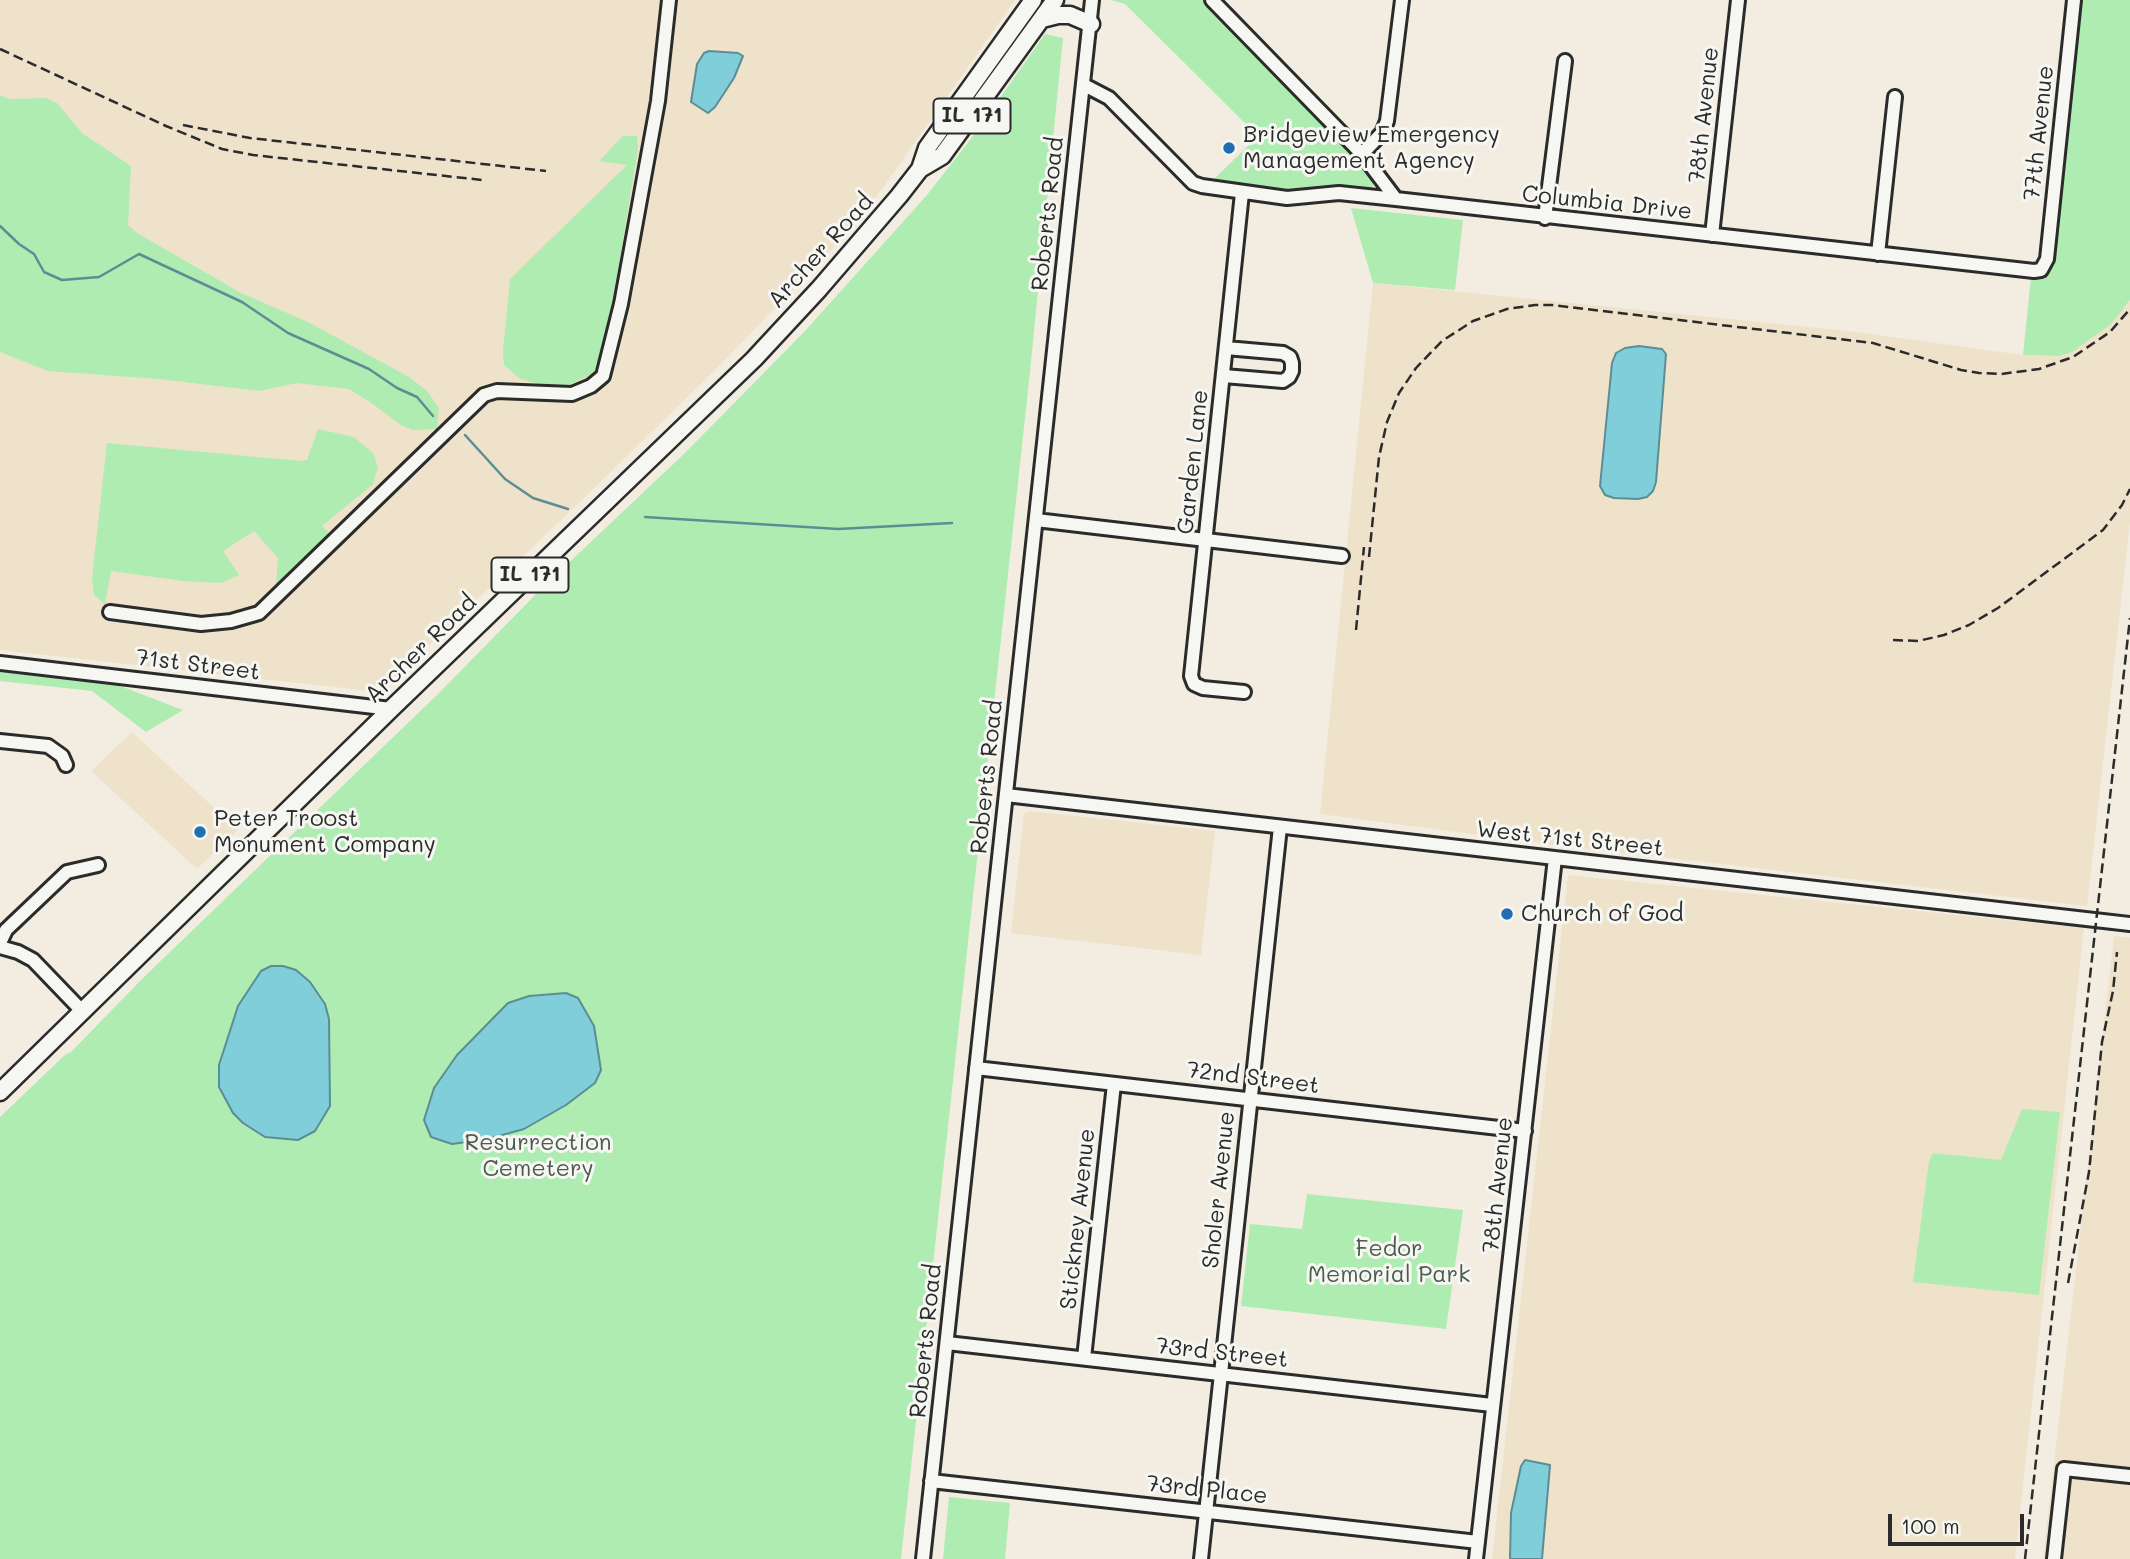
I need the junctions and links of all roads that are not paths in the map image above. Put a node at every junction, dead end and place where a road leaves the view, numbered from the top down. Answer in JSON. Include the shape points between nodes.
{"nodes":[{"id":1,"x":669,"y":0,"type":"edge"},
{"id":2,"x":1032,"y":0,"type":"edge"},
{"id":3,"x":1055,"y":0,"type":"edge"},
{"id":4,"x":1092,"y":0,"type":"edge"},
{"id":5,"x":1212,"y":0,"type":"edge"},
{"id":6,"x":1402,"y":0,"type":"edge"},
{"id":7,"x":1738,"y":0,"type":"edge"},
{"id":8,"x":2074,"y":0,"type":"edge"},
{"id":9,"x":1042,"y":19,"type":"junction"},
{"id":10,"x":1091,"y":24,"type":"junction"},
{"id":11,"x":1565,"y":61,"type":"dead end"},
{"id":12,"x":1084,"y":85,"type":"junction"},
{"id":13,"x":1895,"y":97,"type":"dead end"},
{"id":14,"x":1362,"y":154,"type":"junction"},
{"id":15,"x":920,"y":169,"type":"junction"},
{"id":16,"x":1242,"y":194,"type":"junction"},
{"id":17,"x":1396,"y":200,"type":"junction"},
{"id":18,"x":1545,"y":218,"type":"junction"},
{"id":19,"x":1712,"y":235,"type":"junction"},
{"id":20,"x":1878,"y":254,"type":"junction"},
{"id":21,"x":2041,"y":270,"type":"joint"},
{"id":22,"x":1226,"y":348,"type":"junction"},
{"id":23,"x":1224,"y":376,"type":"junction"},
{"id":24,"x":1036,"y":520,"type":"junction"},
{"id":25,"x":1206,"y":541,"type":"junction"},
{"id":26,"x":1342,"y":556,"type":"dead end"},
{"id":27,"x":110,"y":612,"type":"dead end"},
{"id":28,"x":0,"y":663,"type":"edge"},
{"id":29,"x":1244,"y":692,"type":"dead end"},
{"id":30,"x":391,"y":709,"type":"junction"},
{"id":31,"x":0,"y":741,"type":"edge"},
{"id":32,"x":66,"y":765,"type":"dead end"},
{"id":33,"x":1006,"y":795,"type":"junction"},
{"id":34,"x":1280,"y":827,"type":"junction"},
{"id":35,"x":1555,"y":858,"type":"junction"},
{"id":36,"x":98,"y":865,"type":"dead end"},
{"id":37,"x":2130,"y":924,"type":"edge"},
{"id":38,"x":0,"y":945,"type":"edge"},
{"id":39,"x":83,"y":1012,"type":"junction"},
{"id":40,"x":976,"y":1068,"type":"junction"},
{"id":41,"x":1114,"y":1084,"type":"junction"},
{"id":42,"x":0,"y":1092,"type":"edge"},
{"id":43,"x":1250,"y":1099,"type":"junction"},
{"id":44,"x":1525,"y":1131,"type":"junction"},
{"id":45,"x":947,"y":1343,"type":"junction"},
{"id":46,"x":1084,"y":1359,"type":"junction"},
{"id":47,"x":1220,"y":1374,"type":"junction"},
{"id":48,"x":1492,"y":1405,"type":"junction"},
{"id":49,"x":2130,"y":1476,"type":"edge"},
{"id":50,"x":931,"y":1481,"type":"junction"},
{"id":51,"x":1205,"y":1511,"type":"junction"},
{"id":52,"x":1478,"y":1542,"type":"junction"},
{"id":53,"x":923,"y":1559,"type":"edge"},
{"id":54,"x":1201,"y":1559,"type":"edge"},
{"id":55,"x":1476,"y":1559,"type":"edge"},
{"id":56,"x":2054,"y":1559,"type":"edge"}],
"edges":[{"from":1,"to":27,"type":"street","via":[[658,101],[621,304],[603,376],[572,394],[497,391],[484,395],[259,613],[201,624]]},
{"from":2,"to":15,"type":"main road","name":"Archer Road","number":"IL 171","via":[[927,148]]},
{"from":3,"to":9,"type":"main road","name":"Archer Road","number":"IL 171"},
{"from":4,"to":10,"type":"street","name":"Roberts Road"},
{"from":5,"to":14,"type":"street"},
{"from":6,"to":14,"type":"street","via":[[1387,121]]},
{"from":7,"to":19,"type":"street","name":"78th Avenue"},
{"from":8,"to":21,"type":"street","name":"77th Avenue","via":[[2047,258]]},
{"from":9,"to":10,"type":"main road","via":[[1070,15]]},
{"from":9,"to":15,"type":"main road","name":"Archer Road","number":"IL 171","via":[[942,156]]},
{"from":10,"to":12,"type":"street","name":"Roberts Road"},
{"from":11,"to":18,"type":"street"},
{"from":12,"to":16,"type":"street","via":[[1109,98],[1193,183]]},
{"from":12,"to":24,"type":"street","name":"Roberts Road"},
{"from":13,"to":20,"type":"street"},
{"from":14,"to":17,"type":"street"},
{"from":15,"to":30,"type":"main road","name":"Archer Road","number":"IL 171","via":[[754,359]]},
{"from":16,"to":17,"type":"street","via":[[1299,198],[1339,193]]},
{"from":16,"to":22,"type":"street","name":"Garden Lane"},
{"from":17,"to":18,"type":"street","name":"Columbia Drive"},
{"from":18,"to":19,"type":"street","name":"Columbia Drive"},
{"from":19,"to":20,"type":"street","name":"Columbia Drive"},
{"from":20,"to":21,"type":"street","name":"Columbia Drive"},
{"from":22,"to":23,"type":"street","name":"Garden Lane"},
{"from":22,"to":23,"type":"street","via":[[1283,353],[1293,363],[1283,381]]},
{"from":23,"to":25,"type":"street","name":"Garden Lane"},
{"from":24,"to":25,"type":"street"},
{"from":24,"to":33,"type":"street","name":"Roberts Road"},
{"from":25,"to":26,"type":"street"},
{"from":25,"to":29,"type":"street","name":"Garden Lane","via":[[1191,676],[1194,684],[1203,688]]},
{"from":28,"to":30,"type":"street","name":"71st Street"},
{"from":30,"to":39,"type":"main road","name":"Archer Road","number":"IL 171"},
{"from":31,"to":32,"type":"street","via":[[48,746]]},
{"from":33,"to":34,"type":"street","name":"West 71st Street"},
{"from":33,"to":40,"type":"street","name":"Roberts Road"},
{"from":34,"to":35,"type":"street","name":"West 71st Street"},
{"from":34,"to":43,"type":"street","name":"Sholer Avenue"},
{"from":35,"to":37,"type":"street","name":"West 71st Street"},
{"from":35,"to":44,"type":"street","name":"78th Avenue"},
{"from":36,"to":38,"type":"street","via":[[67,872],[6,930]]},
{"from":38,"to":39,"type":"street","via":[[33,960]]},
{"from":39,"to":42,"type":"main road","name":"Archer Road","number":"IL 171"},
{"from":40,"to":41,"type":"street","name":"72nd Street"},
{"from":40,"to":45,"type":"street","name":"Roberts Road"},
{"from":41,"to":43,"type":"street","name":"72nd Street"},
{"from":41,"to":46,"type":"street","name":"Stickney Avenue"},
{"from":43,"to":44,"type":"street","name":"72nd Street"},
{"from":43,"to":47,"type":"street","name":"Sholer Avenue"},
{"from":44,"to":48,"type":"street","name":"78th Avenue"},
{"from":45,"to":46,"type":"street","name":"73rd Street"},
{"from":45,"to":50,"type":"street","name":"Roberts Road"},
{"from":46,"to":47,"type":"street","name":"73rd Street"},
{"from":47,"to":48,"type":"street","name":"73rd Street"},
{"from":47,"to":51,"type":"street","name":"Sholer Avenue"},
{"from":48,"to":52,"type":"street","name":"78th Avenue"},
{"from":49,"to":56,"type":"street","via":[[2064,1469]]},
{"from":50,"to":51,"type":"street","name":"73rd Place"},
{"from":50,"to":53,"type":"street","name":"Roberts Road"},
{"from":51,"to":52,"type":"street","name":"73rd Place"},
{"from":51,"to":54,"type":"street","name":"Sholer Avenue"},
{"from":52,"to":55,"type":"street","name":"78th Avenue"}]}
